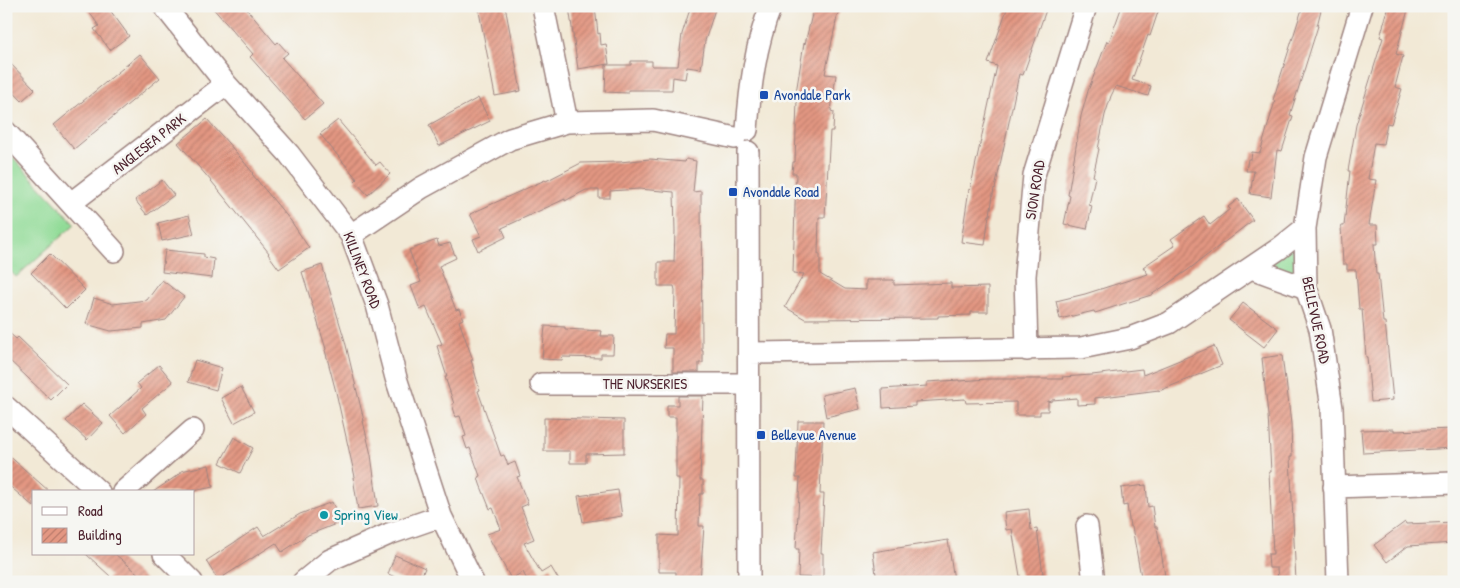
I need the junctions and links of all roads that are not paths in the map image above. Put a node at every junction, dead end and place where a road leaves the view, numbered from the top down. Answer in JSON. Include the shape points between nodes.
{"nodes":[{"id":1,"x":164,"y":6,"type":"edge"},
{"id":2,"x":543,"y":6,"type":"edge"},
{"id":3,"x":771,"y":6,"type":"edge"},
{"id":4,"x":1086,"y":6,"type":"edge"},
{"id":5,"x":1362,"y":6,"type":"edge"},
{"id":6,"x":226,"y":84,"type":"junction"},
{"id":7,"x":567,"y":122,"type":"junction"},
{"id":8,"x":6,"y":132,"type":"edge"},
{"id":9,"x":743,"y":137,"type":"junction"},
{"id":10,"x":72,"y":203,"type":"junction"},
{"id":11,"x":1305,"y":228,"type":"junction"},
{"id":12,"x":351,"y":234,"type":"junction"},
{"id":13,"x":114,"y":251,"type":"dead end"},
{"id":14,"x":1251,"y":268,"type":"junction"},
{"id":15,"x":1306,"y":288,"type":"junction"},
{"id":16,"x":1026,"y":350,"type":"junction"},
{"id":17,"x":749,"y":353,"type":"junction"},
{"id":18,"x":541,"y":384,"type":"dead end"},
{"id":19,"x":748,"y":384,"type":"junction"},
{"id":20,"x":6,"y":407,"type":"edge"},
{"id":21,"x":193,"y":430,"type":"dead end"},
{"id":22,"x":1454,"y":483,"type":"edge"},
{"id":23,"x":1334,"y":487,"type":"junction"},
{"id":24,"x":97,"y":490,"type":"edge"},
{"id":25,"x":125,"y":490,"type":"edge"},
{"id":26,"x":441,"y":516,"type":"junction"},
{"id":27,"x":1087,"y":526,"type":"dead end"},
{"id":28,"x":166,"y":556,"type":"edge"},
{"id":29,"x":192,"y":582,"type":"edge"},
{"id":30,"x":303,"y":582,"type":"edge"},
{"id":31,"x":473,"y":582,"type":"edge"},
{"id":32,"x":749,"y":582,"type":"edge"},
{"id":33,"x":1094,"y":582,"type":"edge"},
{"id":34,"x":1338,"y":582,"type":"edge"}],
"edges":[{"from":1,"to":6,"type":"street","name":"KILLINEY ROAD"},
{"from":2,"to":7,"type":"street"},
{"from":3,"to":9,"type":"street","via":[[755,66]]},
{"from":4,"to":16,"type":"street","name":"SION ROAD","via":[[1034,175],[1025,276]]},
{"from":5,"to":11,"type":"street","name":"BELLEVUE ROAD","via":[[1316,157]]},
{"from":6,"to":10,"type":"street","name":"ANGLESEA PARK"},
{"from":6,"to":12,"type":"street","name":"KILLINEY ROAD","via":[[289,154]]},
{"from":7,"to":9,"type":"street","via":[[653,120]]},
{"from":7,"to":12,"type":"street","via":[[510,139],[421,188]]},
{"from":8,"to":10,"type":"street"},
{"from":9,"to":17,"type":"street"},
{"from":10,"to":13,"type":"street"},
{"from":11,"to":14,"type":"street"},
{"from":11,"to":15,"type":"street","name":"BELLEVUE ROAD"},
{"from":12,"to":26,"type":"street","name":"KILLINEY ROAD","via":[[377,305],[396,378]]},
{"from":14,"to":15,"type":"street"},
{"from":14,"to":16,"type":"street","via":[[1169,323],[1130,338],[1081,348]]},
{"from":15,"to":23,"type":"street","name":"BELLEVUE ROAD","via":[[1320,330],[1330,398]]},
{"from":16,"to":17,"type":"street"},
{"from":17,"to":19,"type":"street"},
{"from":18,"to":19,"type":"street","name":"THE NURSERIES"},
{"from":19,"to":32,"type":"street"},
{"from":20,"to":24,"type":"street"},
{"from":21,"to":25,"type":"street"},
{"from":22,"to":23,"type":"street"},
{"from":23,"to":34,"type":"street","name":"BELLEVUE ROAD"},
{"from":26,"to":30,"type":"street","via":[[330,560]]},
{"from":26,"to":31,"type":"street","name":"KILLINEY ROAD"},
{"from":27,"to":33,"type":"street"},
{"from":28,"to":29,"type":"street"}]}
